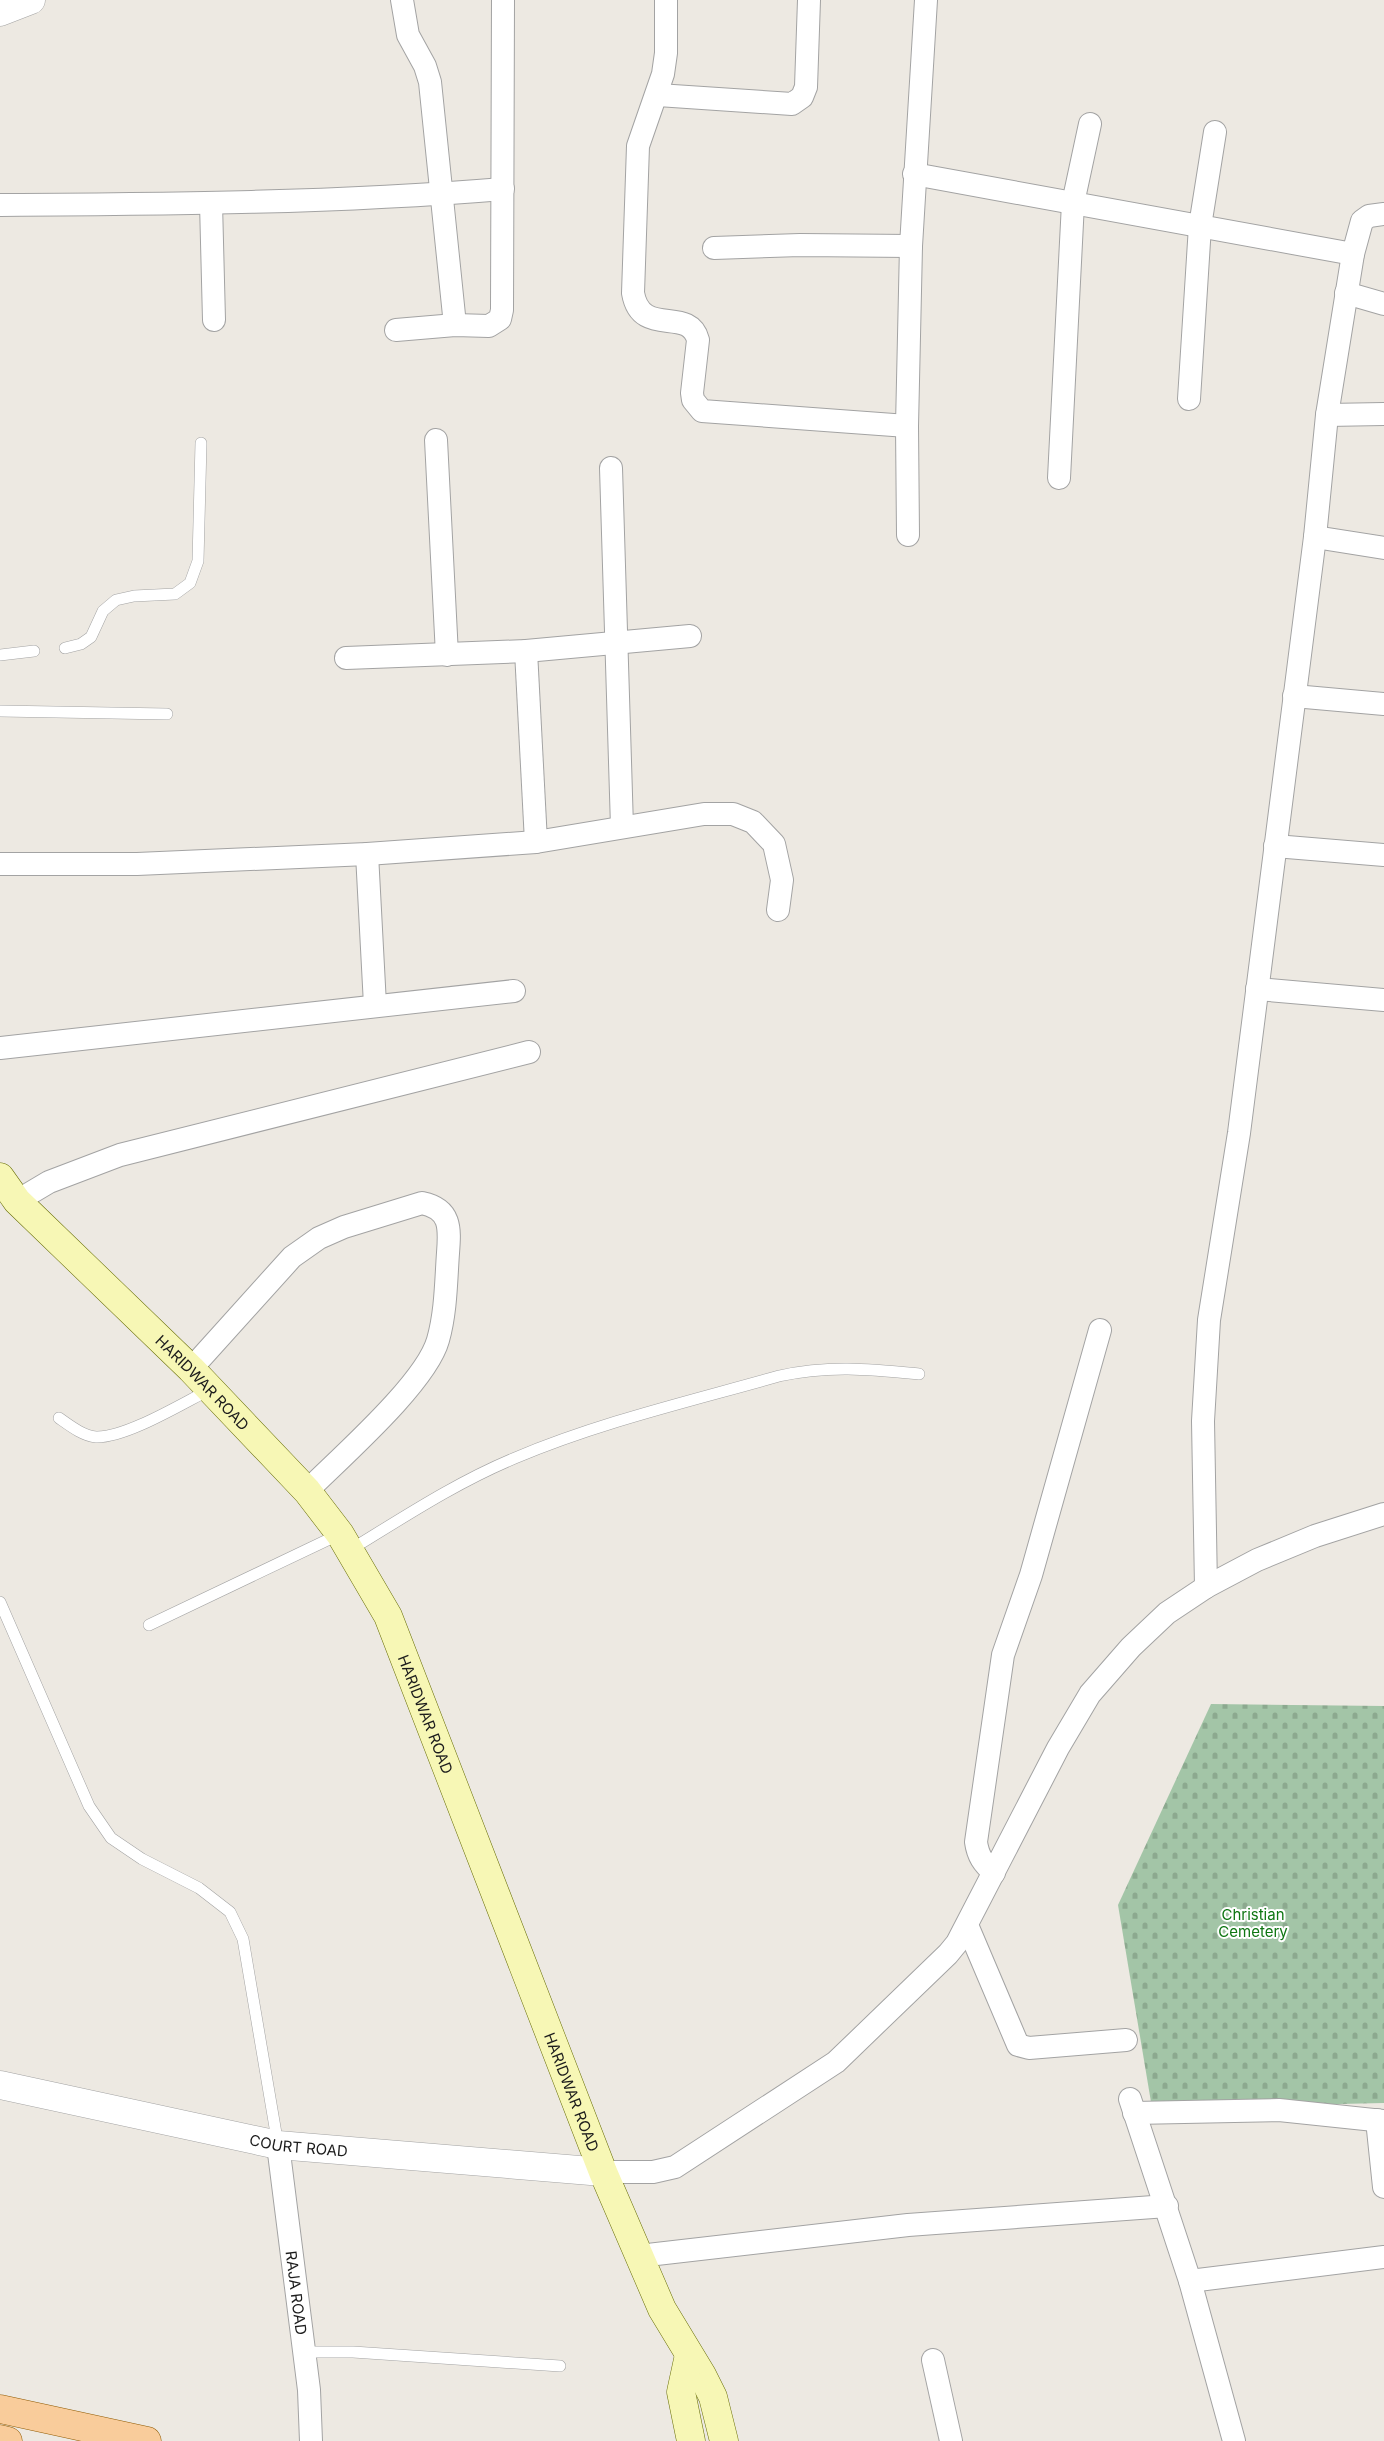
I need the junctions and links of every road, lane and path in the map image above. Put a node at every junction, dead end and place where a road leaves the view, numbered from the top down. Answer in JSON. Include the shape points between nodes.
{"nodes":[{"id":1,"x":31,"y":0,"type":"edge"},
{"id":2,"x":402,"y":0,"type":"edge"},
{"id":3,"x":502,"y":0,"type":"edge"},
{"id":4,"x":666,"y":0,"type":"edge"},
{"id":5,"x":809,"y":0,"type":"edge"},
{"id":6,"x":926,"y":0,"type":"edge"},
{"id":7,"x":0,"y":12,"type":"edge"},
{"id":8,"x":658,"y":95,"type":"junction"},
{"id":9,"x":1090,"y":124,"type":"dead end"},
{"id":10,"x":1215,"y":132,"type":"dead end"},
{"id":11,"x":914,"y":174,"type":"junction"},
{"id":12,"x":503,"y":189,"type":"junction"},
{"id":13,"x":442,"y":194,"type":"junction"},
{"id":14,"x":211,"y":203,"type":"junction"},
{"id":15,"x":1073,"y":203,"type":"junction"},
{"id":16,"x":0,"y":205,"type":"edge"},
{"id":17,"x":1384,"y":214,"type":"edge"},
{"id":18,"x":1200,"y":226,"type":"junction"},
{"id":19,"x":911,"y":246,"type":"junction"},
{"id":20,"x":714,"y":248,"type":"dead end"},
{"id":21,"x":1353,"y":254,"type":"junction"},
{"id":22,"x":1346,"y":293,"type":"junction"},
{"id":23,"x":1384,"y":304,"type":"edge"},
{"id":24,"x":214,"y":320,"type":"dead end"},
{"id":25,"x":455,"y":325,"type":"junction"},
{"id":26,"x":396,"y":330,"type":"dead end"},
{"id":27,"x":1189,"y":399,"type":"dead end"},
{"id":28,"x":1384,"y":414,"type":"edge"},
{"id":29,"x":1327,"y":415,"type":"junction"},
{"id":30,"x":907,"y":426,"type":"junction"},
{"id":31,"x":436,"y":440,"type":"dead end"},
{"id":32,"x":200,"y":443,"type":"dead end"},
{"id":33,"x":611,"y":468,"type":"dead end"},
{"id":34,"x":1059,"y":478,"type":"dead end"},
{"id":35,"x":908,"y":536,"type":"dead end"},
{"id":36,"x":1315,"y":537,"type":"junction"},
{"id":37,"x":1384,"y":548,"type":"edge"},
{"id":38,"x":690,"y":636,"type":"dead end"},
{"id":39,"x":616,"y":643,"type":"junction"},
{"id":40,"x":66,"y":648,"type":"dead end"},
{"id":41,"x":34,"y":651,"type":"dead end"},
{"id":42,"x":526,"y":652,"type":"junction"},
{"id":43,"x":0,"y":655,"type":"edge"},
{"id":44,"x":447,"y":656,"type":"junction"},
{"id":45,"x":346,"y":658,"type":"dead end"},
{"id":46,"x":1294,"y":696,"type":"junction"},
{"id":47,"x":1384,"y":704,"type":"edge"},
{"id":48,"x":0,"y":711,"type":"edge"},
{"id":49,"x":167,"y":714,"type":"dead end"},
{"id":50,"x":622,"y":827,"type":"junction"},
{"id":51,"x":536,"y":842,"type":"junction"},
{"id":52,"x":1275,"y":846,"type":"junction"},
{"id":53,"x":367,"y":854,"type":"junction"},
{"id":54,"x":1384,"y":855,"type":"edge"},
{"id":55,"x":0,"y":864,"type":"edge"},
{"id":56,"x":778,"y":910,"type":"dead end"},
{"id":57,"x":1257,"y":989,"type":"junction"},
{"id":58,"x":514,"y":992,"type":"dead end"},
{"id":59,"x":1384,"y":1000,"type":"edge"},
{"id":60,"x":375,"y":1005,"type":"junction"},
{"id":61,"x":0,"y":1048,"type":"edge"},
{"id":62,"x":529,"y":1052,"type":"dead end"},
{"id":63,"x":0,"y":1177,"type":"edge"},
{"id":64,"x":17,"y":1201,"type":"junction"},
{"id":65,"x":1100,"y":1330,"type":"dead end"},
{"id":66,"x":191,"y":1369,"type":"junction"},
{"id":67,"x":919,"y":1374,"type":"dead end"},
{"id":68,"x":211,"y":1389,"type":"junction"},
{"id":69,"x":58,"y":1418,"type":"dead end"},
{"id":70,"x":307,"y":1491,"type":"junction"},
{"id":71,"x":1384,"y":1514,"type":"edge"},
{"id":72,"x":345,"y":1542,"type":"junction"},
{"id":73,"x":1206,"y":1587,"type":"junction"},
{"id":74,"x":0,"y":1602,"type":"edge"},
{"id":75,"x":149,"y":1624,"type":"dead end"},
{"id":76,"x":994,"y":1872,"type":"junction"},
{"id":77,"x":967,"y":1925,"type":"junction"},
{"id":78,"x":1126,"y":2040,"type":"dead end"},
{"id":79,"x":0,"y":2085,"type":"edge"},
{"id":80,"x":1381,"y":2121,"type":"edge"},
{"id":81,"x":278,"y":2145,"type":"junction"},
{"id":82,"x":603,"y":2172,"type":"junction"},
{"id":83,"x":1384,"y":2187,"type":"edge"},
{"id":84,"x":1167,"y":2206,"type":"junction"},
{"id":85,"x":639,"y":2256,"type":"junction"},
{"id":86,"x":1384,"y":2257,"type":"edge"},
{"id":87,"x":1190,"y":2281,"type":"junction"},
{"id":88,"x":304,"y":2352,"type":"junction"},
{"id":89,"x":689,"y":2355,"type":"junction"},
{"id":90,"x":933,"y":2360,"type":"dead end"},
{"id":91,"x":560,"y":2366,"type":"dead end"},
{"id":92,"x":0,"y":2409,"type":"edge"},
{"id":93,"x":0,"y":2439,"type":"edge"},
{"id":94,"x":8,"y":2441,"type":"edge"},
{"id":95,"x":147,"y":2441,"type":"edge"},
{"id":96,"x":311,"y":2441,"type":"edge"},
{"id":97,"x":692,"y":2441,"type":"edge"},
{"id":98,"x":724,"y":2441,"type":"edge"},
{"id":99,"x":951,"y":2441,"type":"edge"},
{"id":100,"x":1234,"y":2441,"type":"edge"}],
"edges":[{"from":1,"to":7,"type":"street"},
{"from":2,"to":13,"type":"street","via":[[408,35],[430,82]]},
{"from":3,"to":12,"type":"street"},
{"from":4,"to":8,"type":"street","via":[[666,53]]},
{"from":5,"to":8,"type":"street","via":[[806,87],[802,97],[792,104]]},
{"from":6,"to":11,"type":"street"},
{"from":8,"to":30,"type":"street","via":[[638,146],[633,293],[639,312],[647,318],[686,324],[696,332],[698,340],[692,393],[697,406],[702,410]]},
{"from":9,"to":15,"type":"street"},
{"from":10,"to":18,"type":"street"},
{"from":11,"to":15,"type":"street"},
{"from":11,"to":19,"type":"street"},
{"from":12,"to":13,"type":"street"},
{"from":12,"to":25,"type":"street","via":[[500,319],[489,326]]},
{"from":13,"to":14,"type":"street"},
{"from":13,"to":25,"type":"street"},
{"from":14,"to":16,"type":"street"},
{"from":14,"to":24,"type":"street"},
{"from":15,"to":18,"type":"street"},
{"from":15,"to":34,"type":"street"},
{"from":17,"to":21,"type":"street","via":[[1369,216],[1362,221]]},
{"from":18,"to":21,"type":"street"},
{"from":18,"to":27,"type":"street"},
{"from":19,"to":20,"type":"street"},
{"from":19,"to":30,"type":"street"},
{"from":21,"to":22,"type":"street"},
{"from":22,"to":23,"type":"street"},
{"from":22,"to":29,"type":"street"},
{"from":25,"to":26,"type":"street"},
{"from":28,"to":29,"type":"street"},
{"from":29,"to":36,"type":"street"},
{"from":30,"to":35,"type":"street"},
{"from":31,"to":44,"type":"street"},
{"from":32,"to":40,"type":"lane","via":[[198,561],[190,583],[175,594],[116,600],[103,611],[91,637]]},
{"from":33,"to":39,"type":"street"},
{"from":36,"to":37,"type":"street"},
{"from":36,"to":46,"type":"street"},
{"from":38,"to":39,"type":"street"},
{"from":39,"to":42,"type":"street"},
{"from":39,"to":50,"type":"street"},
{"from":41,"to":43,"type":"lane"},
{"from":42,"to":44,"type":"street"},
{"from":42,"to":51,"type":"street"},
{"from":44,"to":45,"type":"street"},
{"from":46,"to":47,"type":"street"},
{"from":46,"to":52,"type":"street"},
{"from":48,"to":49,"type":"lane"},
{"from":50,"to":51,"type":"street"},
{"from":50,"to":56,"type":"street","via":[[704,814],[734,814],[753,822],[774,844],[782,880]]},
{"from":51,"to":53,"type":"street"},
{"from":52,"to":54,"type":"street"},
{"from":52,"to":57,"type":"street"},
{"from":53,"to":55,"type":"street","via":[[137,864]]},
{"from":53,"to":60,"type":"street"},
{"from":57,"to":59,"type":"street"},
{"from":57,"to":73,"type":"street","via":[[1204,1365]]},
{"from":58,"to":60,"type":"street"},
{"from":60,"to":61,"type":"street"},
{"from":62,"to":64,"type":"street","via":[[120,1155],[49,1182]]},
{"from":63,"to":64,"type":"main road","name":"HARIDWAR ROAD"},
{"from":64,"to":66,"type":"main road","name":"HARIDWAR ROAD"},
{"from":65,"to":76,"type":"street","via":[[1034,1567],[1003,1655],[976,1842],[984,1865]]},
{"from":66,"to":68,"type":"main road","name":"HARIDWAR ROAD"},
{"from":66,"to":70,"type":"street","via":[[292,1258],[320,1238],[344,1227],[422,1203],[436,1206],[450,1229],[444,1311],[438,1341],[426,1364],[401,1396]]},
{"from":67,"to":72,"type":"lane","via":[[855,1368],[811,1369],[579,1434],[515,1458]]},
{"from":68,"to":69,"type":"lane","via":[[113,1435],[95,1437]]},
{"from":68,"to":70,"type":"main road","name":"HARIDWAR ROAD"},
{"from":70,"to":72,"type":"main road","name":"HARIDWAR ROAD"},
{"from":71,"to":73,"type":"street","via":[[1315,1536],[1257,1560]]},
{"from":72,"to":75,"type":"lane"},
{"from":72,"to":82,"type":"main road","name":"HARIDWAR ROAD","via":[[388,1616]]},
{"from":73,"to":76,"type":"street","via":[[1167,1613],[1131,1647],[1090,1694],[1058,1748]]},
{"from":74,"to":81,"type":"lane","via":[[89,1806],[111,1838],[142,1860],[199,1888],[230,1912],[243,1939]]},
{"from":76,"to":77,"type":"street"},
{"from":77,"to":78,"type":"street","via":[[1018,2045],[1029,2048]]},
{"from":77,"to":82,"type":"street","via":[[948,1954],[836,2062],[675,2167],[653,2172]]},
{"from":79,"to":81,"type":"street","name":"COURT ROAD"},
{"from":80,"to":83,"type":"street"},
{"from":80,"to":84,"type":"street","via":[[1280,2110],[1132,2106]]},
{"from":81,"to":82,"type":"street","name":"COURT ROAD"},
{"from":81,"to":88,"type":"street","name":"RAJA ROAD"},
{"from":82,"to":85,"type":"main road","name":"HARIDWAR ROAD"},
{"from":84,"to":85,"type":"street","via":[[908,2225]]},
{"from":84,"to":87,"type":"street"},
{"from":85,"to":89,"type":"main road","name":"HARIDWAR ROAD","via":[[662,2309]]},
{"from":86,"to":87,"type":"street"},
{"from":87,"to":100,"type":"street"},
{"from":88,"to":91,"type":"lane","via":[[353,2352]]},
{"from":88,"to":96,"type":"street","name":"RAJA ROAD"},
{"from":89,"to":97,"type":"main road","via":[[681,2392]]},
{"from":89,"to":98,"type":"main road","name":"HARIDWAR ROAD","via":[[713,2397]]},
{"from":90,"to":99,"type":"street"},
{"from":92,"to":95,"type":"main road"},
{"from":93,"to":94,"type":"main road"}]}
